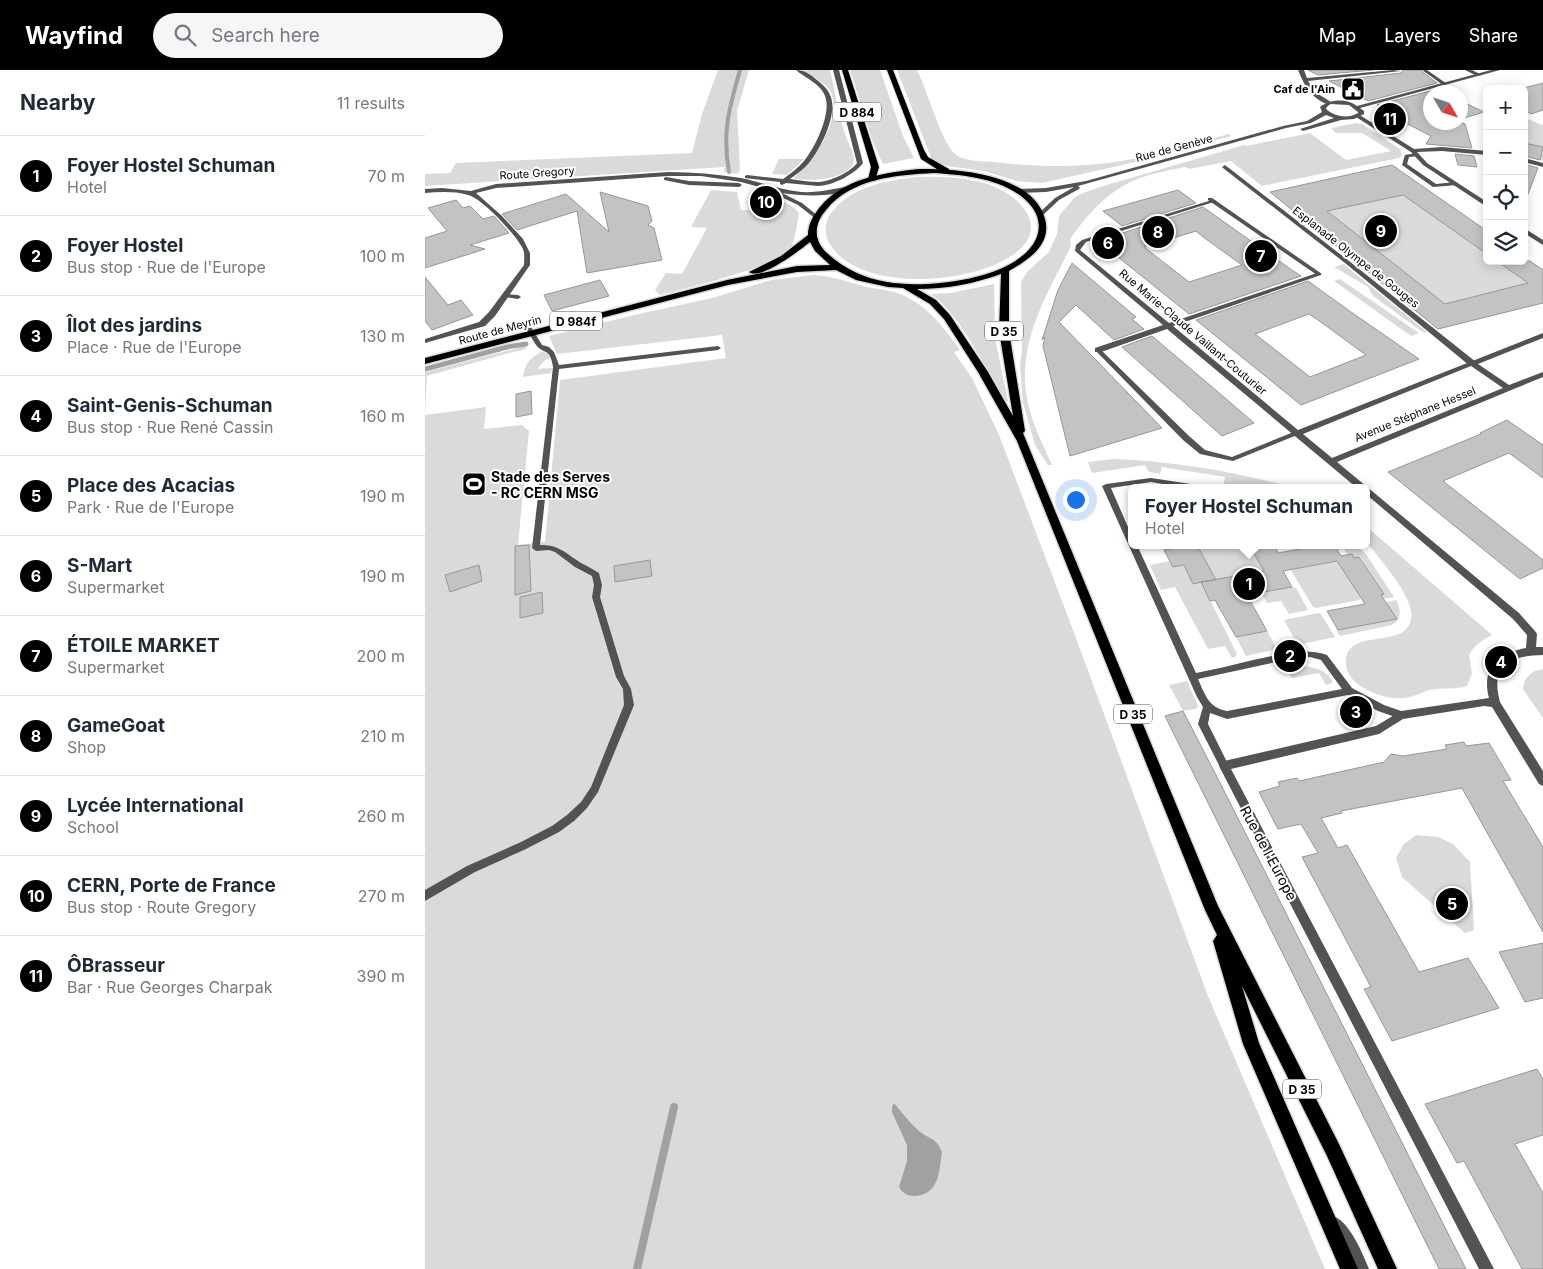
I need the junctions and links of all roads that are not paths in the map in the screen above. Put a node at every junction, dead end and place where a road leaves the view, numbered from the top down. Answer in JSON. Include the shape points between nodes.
{"nodes":[{"id":1,"x":799,"y":70,"type":"edge"},
{"id":2,"x":836,"y":70,"type":"edge"},
{"id":3,"x":845,"y":70,"type":"edge"},
{"id":4,"x":890,"y":70,"type":"edge"},
{"id":5,"x":1301,"y":70,"type":"edge"},
{"id":6,"x":1424,"y":70,"type":"edge"},
{"id":7,"x":1468,"y":70,"type":"edge"},
{"id":8,"x":1497,"y":70,"type":"edge"},
{"id":9,"x":1398,"y":72,"type":"dead end"},
{"id":10,"x":1484,"y":72,"type":"edge"},
{"id":11,"x":1305,"y":80,"type":"junction"},
{"id":12,"x":1445,"y":84,"type":"junction"},
{"id":13,"x":1329,"y":103,"type":"junction"},
{"id":14,"x":1358,"y":107,"type":"junction"},
{"id":15,"x":1325,"y":113,"type":"junction"},
{"id":16,"x":1358,"y":116,"type":"junction"},
{"id":17,"x":1341,"y":118,"type":"junction"},
{"id":18,"x":1267,"y":134,"type":"junction"},
{"id":19,"x":1415,"y":153,"type":"junction"},
{"id":20,"x":1483,"y":153,"type":"edge"},
{"id":21,"x":1528,"y":161,"type":"edge"},
{"id":22,"x":1543,"y":165,"type":"edge"},
{"id":23,"x":1225,"y":167,"type":"dead end"},
{"id":24,"x":946,"y":171,"type":"junction"},
{"id":25,"x":652,"y":176,"type":"junction"},
{"id":26,"x":872,"y":179,"type":"junction"},
{"id":27,"x":785,"y":180,"type":"junction"},
{"id":28,"x":1087,"y":183,"type":"junction"},
{"id":29,"x":1455,"y":184,"type":"junction"},
{"id":30,"x":850,"y":188,"type":"junction"},
{"id":31,"x":774,"y":190,"type":"junction"},
{"id":32,"x":425,"y":191,"type":"edge"},
{"id":33,"x":1019,"y":191,"type":"junction"},
{"id":34,"x":471,"y":193,"type":"junction"},
{"id":35,"x":1212,"y":200,"type":"joint"},
{"id":36,"x":1483,"y":202,"type":"edge"},
{"id":37,"x":1041,"y":214,"type":"junction"},
{"id":38,"x":816,"y":217,"type":"junction"},
{"id":39,"x":1528,"y":233,"type":"edge"},
{"id":40,"x":812,"y":236,"type":"junction"},
{"id":41,"x":1543,"y":243,"type":"edge"},
{"id":42,"x":838,"y":267,"type":"junction"},
{"id":43,"x":1005,"y":270,"type":"junction"},
{"id":44,"x":1319,"y":274,"type":"joint"},
{"id":45,"x":727,"y":283,"type":"junction"},
{"id":46,"x":905,"y":286,"type":"junction"},
{"id":47,"x":506,"y":296,"type":"junction"},
{"id":48,"x":518,"y":297,"type":"dead end"},
{"id":49,"x":1169,"y":326,"type":"junction"},
{"id":50,"x":530,"y":330,"type":"junction"},
{"id":51,"x":1543,"y":335,"type":"edge"},
{"id":52,"x":425,"y":341,"type":"edge"},
{"id":53,"x":718,"y":348,"type":"dead end"},
{"id":54,"x":1098,"y":350,"type":"joint"},
{"id":55,"x":425,"y":361,"type":"edge"},
{"id":56,"x":1473,"y":364,"type":"junction"},
{"id":57,"x":556,"y":367,"type":"junction"},
{"id":58,"x":1543,"y":374,"type":"edge"},
{"id":59,"x":1509,"y":388,"type":"junction"},
{"id":60,"x":1298,"y":433,"type":"junction"},
{"id":61,"x":1022,"y":441,"type":"junction"},
{"id":62,"x":1331,"y":461,"type":"junction"},
{"id":63,"x":1178,"y":484,"type":"edge"},
{"id":64,"x":1358,"y":484,"type":"edge"},
{"id":65,"x":1370,"y":494,"type":"edge"},
{"id":66,"x":1128,"y":535,"type":"edge"},
{"id":67,"x":1134,"y":549,"type":"edge"},
{"id":68,"x":1531,"y":651,"type":"junction"},
{"id":69,"x":1543,"y":651,"type":"edge"},
{"id":70,"x":1193,"y":677,"type":"junction"},
{"id":71,"x":1349,"y":691,"type":"junction"},
{"id":72,"x":1495,"y":703,"type":"junction"},
{"id":73,"x":1207,"y":708,"type":"junction"},
{"id":74,"x":1401,"y":715,"type":"junction"},
{"id":75,"x":1225,"y":766,"type":"junction"},
{"id":76,"x":1543,"y":781,"type":"edge"},
{"id":77,"x":425,"y":896,"type":"edge"},
{"id":78,"x":1212,"y":910,"type":"junction"},
{"id":79,"x":1318,"y":1201,"type":"junction"},
{"id":80,"x":1349,"y":1269,"type":"edge"},
{"id":81,"x":1362,"y":1269,"type":"edge"},
{"id":82,"x":1388,"y":1269,"type":"edge"},
{"id":83,"x":1487,"y":1269,"type":"edge"}],
"edges":[{"from":1,"to":27,"type":"street","via":[[825,90],[830,106],[813,152]]},
{"from":2,"to":27,"type":"street","name":"Route Gregory","via":[[860,163],[852,172],[825,183]]},
{"from":3,"to":26,"type":"highway","number":"D 884","via":[[875,167]]},
{"from":4,"to":24,"type":"highway","number":"D 884","via":[[920,150],[925,159]]},
{"from":5,"to":11,"type":"street"},
{"from":6,"to":12,"type":"lane"},
{"from":7,"to":10,"type":"street"},
{"from":8,"to":10,"type":"street"},
{"from":9,"to":11,"type":"street"},
{"from":10,"to":12,"type":"street"},
{"from":11,"to":13,"type":"street","via":[[1310,92]]},
{"from":12,"to":14,"type":"street"},
{"from":13,"to":14,"type":"street"},
{"from":13,"to":15,"type":"street","via":[[1323,107]]},
{"from":14,"to":16,"type":"street","via":[[1362,112]]},
{"from":15,"to":17,"type":"street"},
{"from":15,"to":18,"type":"street","name":"Rue de Genève","via":[[1309,122]]},
{"from":16,"to":17,"type":"street"},
{"from":16,"to":19,"type":"street"},
{"from":17,"to":18,"type":"street","name":"Rue de Genève","via":[[1308,128]]},
{"from":18,"to":28,"type":"street","name":"Rue de Genève"},
{"from":19,"to":20,"type":"street","via":[[1442,149]]},
{"from":19,"to":29,"type":"street","via":[[1425,164]]},
{"from":19,"to":29,"type":"lane","via":[[1407,156],[1404,164],[1435,186]]},
{"from":21,"to":22,"type":"street"},
{"from":23,"to":56,"type":"street","name":"Esplanade Olympe de Gouges"},
{"from":24,"to":26,"type":"main road","via":[[910,172]]},
{"from":24,"to":33,"type":"main road","via":[[984,177]]},
{"from":25,"to":27,"type":"street","name":"Route Gregory","via":[[703,171]]},
{"from":25,"to":31,"type":"street","name":"Route Gregory","via":[[689,183],[762,186]]},
{"from":25,"to":34,"type":"street","name":"Route Gregory","via":[[496,186]]},
{"from":26,"to":30,"type":"main road"},
{"from":27,"to":31,"type":"street"},
{"from":28,"to":33,"type":"street","name":"Rue de Genève"},
{"from":28,"to":37,"type":"street","name":"Rue de Genève","via":[[1057,199]]},
{"from":29,"to":36,"type":"street"},
{"from":30,"to":31,"type":"street","name":"Route Gregory","via":[[813,194]]},
{"from":30,"to":38,"type":"main road","via":[[831,200]]},
{"from":31,"to":38,"type":"street","name":"Route Gregory"},
{"from":32,"to":34,"type":"street","name":"Route Gregory"},
{"from":33,"to":37,"type":"main road","via":[[1033,202]]},
{"from":34,"to":47,"type":"street","via":[[483,200],[517,235],[525,248],[527,265]]},
{"from":35,"to":44,"type":"lane"},
{"from":35,"to":49,"type":"street","name":"Rue Marie-Claude Vaillant-Couturier","via":[[1084,241],[1078,246],[1077,250]]},
{"from":37,"to":43,"type":"main road","via":[[1043,229],[1035,248],[1025,259]]},
{"from":38,"to":40,"type":"main road"},
{"from":39,"to":41,"type":"street"},
{"from":40,"to":42,"type":"main road","via":[[821,253]]},
{"from":40,"to":45,"type":"main road","name":"Route de Meyrin","number":"D 984f","via":[[784,258]]},
{"from":42,"to":45,"type":"main road","name":"Route de Meyrin","number":"D 984f","via":[[797,269]]},
{"from":42,"to":46,"type":"main road","via":[[867,279]]},
{"from":43,"to":46,"type":"main road","via":[[957,285]]},
{"from":43,"to":61,"type":"main road","number":"D 35","via":[[1004,331]]},
{"from":44,"to":49,"type":"street"},
{"from":45,"to":50,"type":"main road","name":"Route de Meyrin","number":"D 984f"},
{"from":46,"to":61,"type":"main road","number":"D 35","via":[[933,302],[947,317]]},
{"from":47,"to":48,"type":"lane"},
{"from":47,"to":52,"type":"street","via":[[482,324]]},
{"from":49,"to":54,"type":"street"},
{"from":49,"to":60,"type":"street","name":"Rue Marie-Claude Vaillant-Couturier"},
{"from":50,"to":55,"type":"main road","name":"Route de Meyrin","number":"D 984f"},
{"from":50,"to":57,"type":"lane","via":[[540,346],[548,348],[554,356]]},
{"from":51,"to":56,"type":"street","name":"Avenue Stéphane Hessel"},
{"from":53,"to":57,"type":"lane"},
{"from":54,"to":60,"type":"lane","via":[[1203,452],[1233,459]]},
{"from":56,"to":59,"type":"street","name":"Avenue Stéphane Hessel"},
{"from":56,"to":60,"type":"street","name":"Avenue Stéphane Hessel"},
{"from":57,"to":77,"type":"lane","via":[[536,548],[552,547],[561,551],[573,563],[596,575],[596,597],[620,677],[627,688],[629,705],[595,789],[574,816],[541,838],[471,869]]},
{"from":58,"to":59,"type":"street","name":"Avenue Stéphane Hessel"},
{"from":59,"to":62,"type":"street","name":"Avenue Stéphane Hessel"},
{"from":60,"to":62,"type":"street","name":"Rue Marie-Claude Vaillant-Couturier"},
{"from":61,"to":78,"type":"main road","number":"D 35"},
{"from":62,"to":64,"type":"street","name":"Rue Marie-Claude Vaillant-Couturier"},
{"from":63,"to":66,"type":"lane","via":[[1151,480],[1106,486]]},
{"from":65,"to":68,"type":"street","via":[[1516,616],[1532,634]]},
{"from":67,"to":70,"type":"lane"},
{"from":68,"to":69,"type":"street"},
{"from":68,"to":72,"type":"street","via":[[1508,656],[1495,668],[1492,695]]},
{"from":70,"to":71,"type":"lane","via":[[1310,654],[1324,658]]},
{"from":70,"to":73,"type":"lane"},
{"from":71,"to":73,"type":"lane","via":[[1227,715],[1216,714]]},
{"from":71,"to":74,"type":"lane"},
{"from":72,"to":74,"type":"street"},
{"from":72,"to":76,"type":"street"},
{"from":73,"to":75,"type":"lane","via":[[1203,724]]},
{"from":74,"to":75,"type":"street","via":[[1379,730]]},
{"from":75,"to":83,"type":"street","name":"Rue de l'Europe"},
{"from":78,"to":79,"type":"main road","number":"D 35","via":[[1251,1044]]},
{"from":78,"to":82,"type":"main road","number":"D 35","via":[[1333,1150]]},
{"from":79,"to":80,"type":"main road","number":"D 35"},
{"from":79,"to":81,"type":"street","via":[[1351,1246]]}]}
